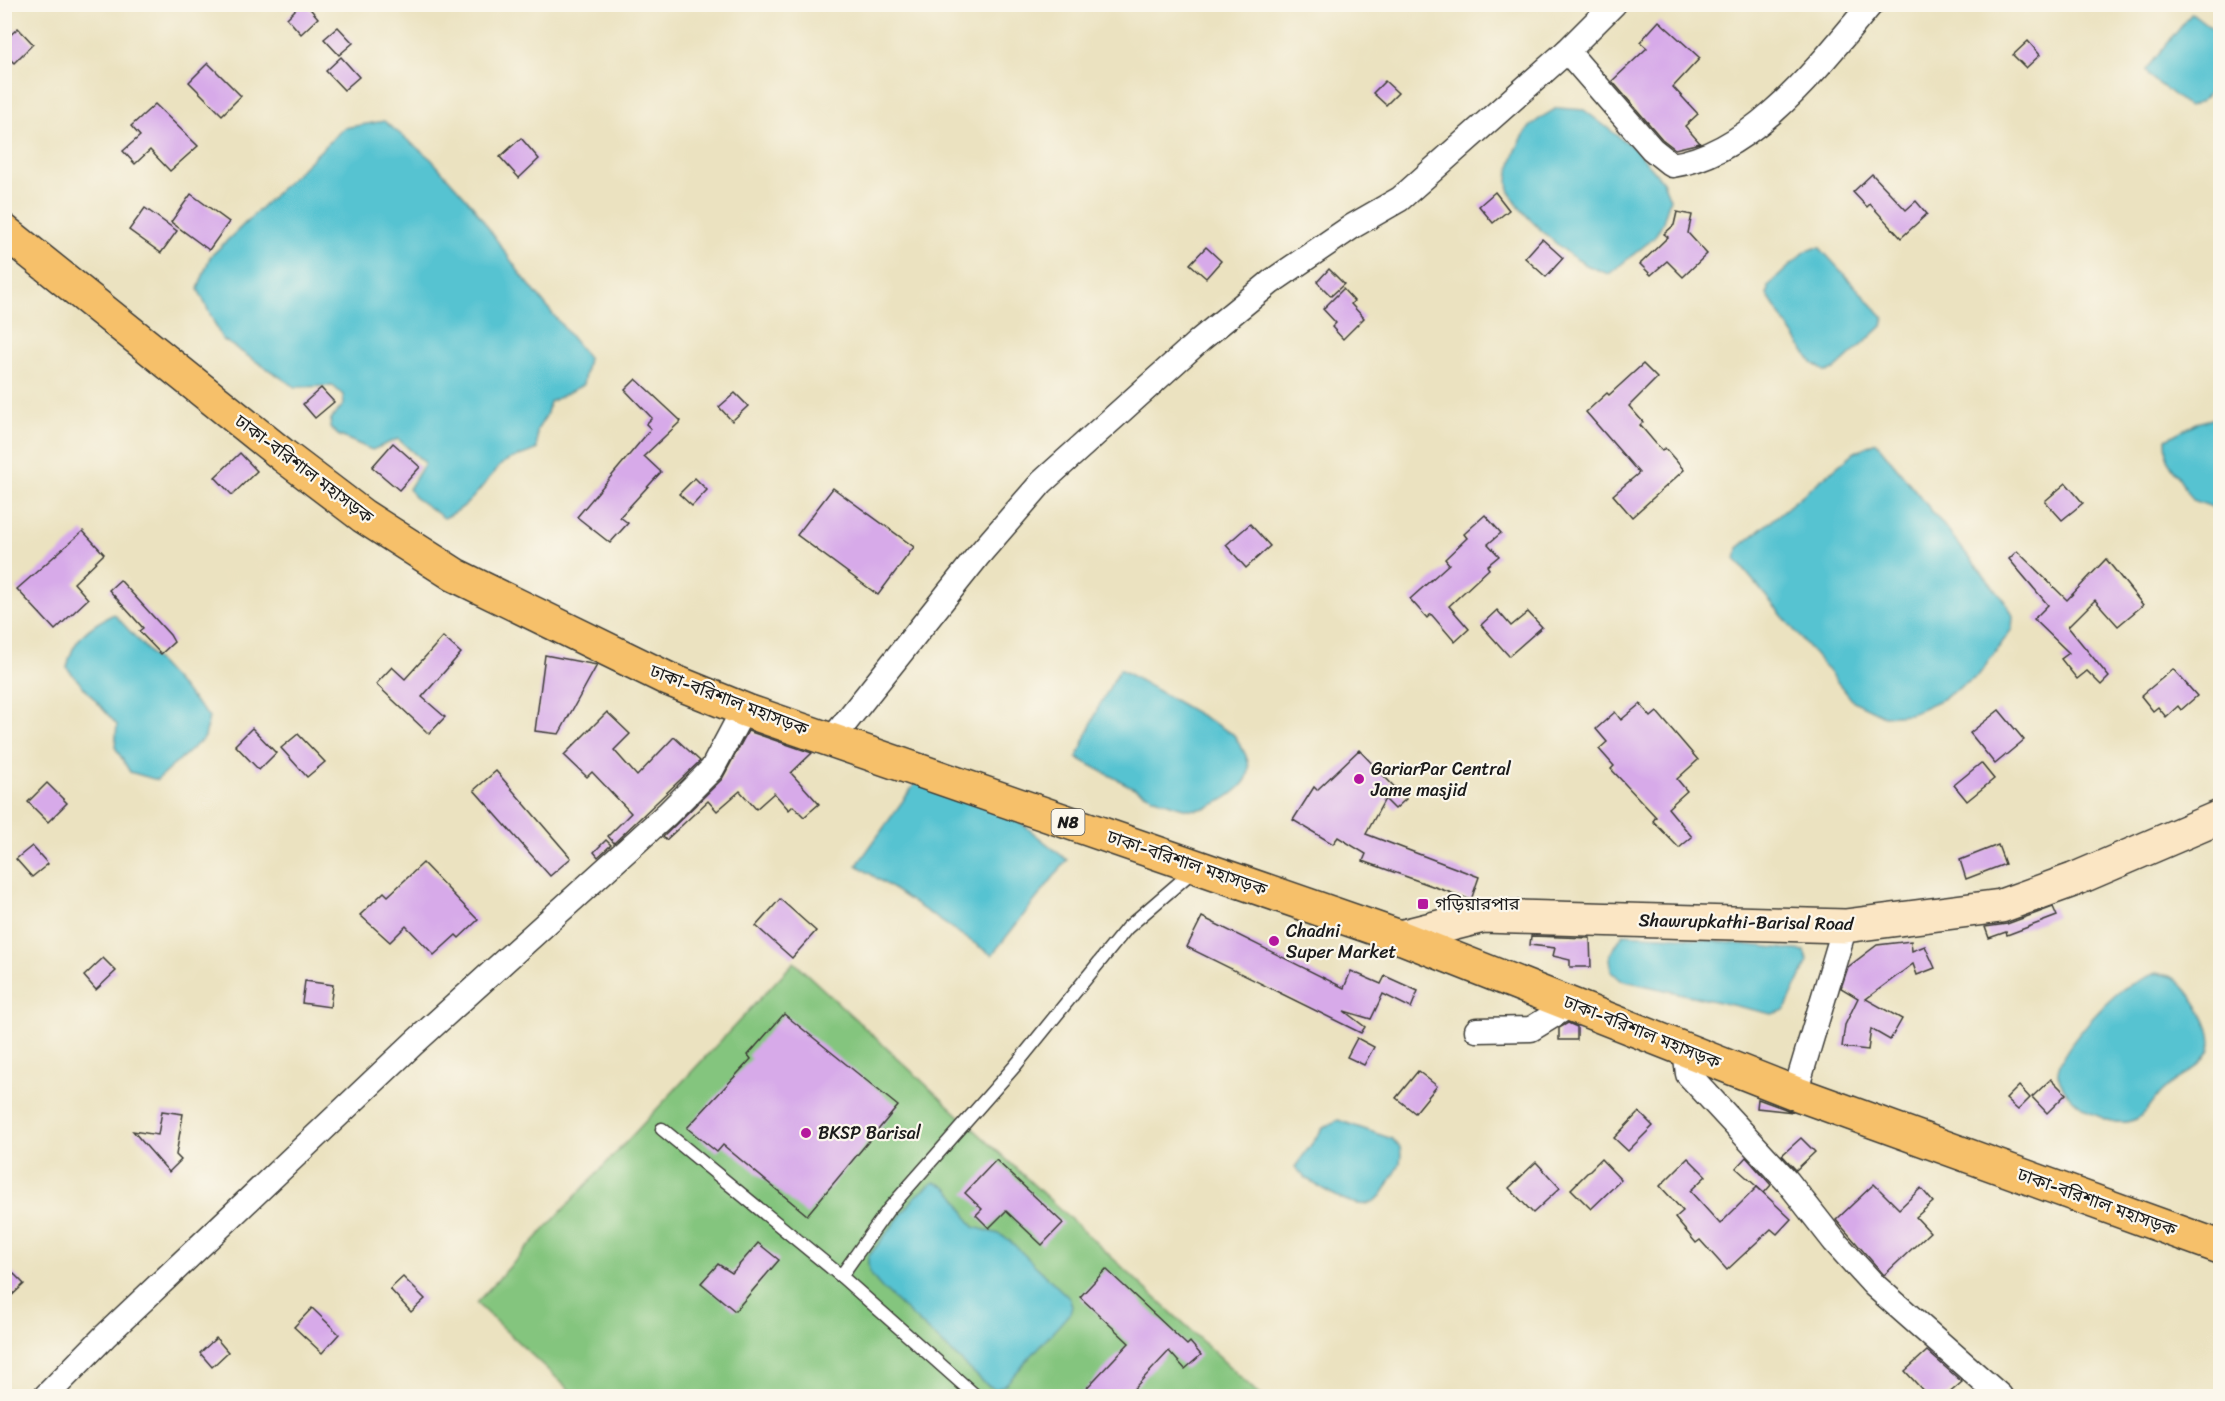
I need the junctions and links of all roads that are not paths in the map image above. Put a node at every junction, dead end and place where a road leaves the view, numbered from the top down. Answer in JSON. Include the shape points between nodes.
{"nodes":[{"id":1,"x":1614,"y":4,"type":"edge"},
{"id":2,"x":1871,"y":4,"type":"edge"},
{"id":3,"x":1567,"y":51,"type":"junction"},
{"id":4,"x":4,"y":231,"type":"edge"},
{"id":5,"x":747,"y":711,"type":"junction"},
{"id":6,"x":833,"y":738,"type":"junction"},
{"id":7,"x":2220,"y":817,"type":"edge"},
{"id":8,"x":1197,"y":867,"type":"junction"},
{"id":9,"x":1845,"y":926,"type":"junction"},
{"id":10,"x":1400,"y":937,"type":"junction"},
{"id":11,"x":1576,"y":1006,"type":"junction"},
{"id":12,"x":1477,"y":1030,"type":"dead end"},
{"id":13,"x":1685,"y":1049,"type":"junction"},
{"id":14,"x":1795,"y":1093,"type":"junction"},
{"id":15,"x":662,"y":1129,"type":"dead end"},
{"id":16,"x":2220,"y":1247,"type":"edge"},
{"id":17,"x":841,"y":1276,"type":"junction"},
{"id":18,"x":46,"y":1396,"type":"edge"},
{"id":19,"x":976,"y":1396,"type":"edge"},
{"id":20,"x":2000,"y":1396,"type":"edge"}],
"edges":[{"from":1,"to":3,"type":"street"},
{"from":2,"to":3,"type":"street","via":[[1800,88],[1734,142],[1689,162],[1672,165],[1652,149]]},
{"from":3,"to":6,"type":"street","via":[[1400,199],[1271,282],[1200,340],[1042,482],[976,556]]},
{"from":4,"to":5,"type":"highway","name":"ঢাকা-বরিশাল মহাসড়ক","number":"N8","via":[[284,456],[363,516],[454,575],[658,675]]},
{"from":5,"to":6,"type":"highway","name":"ঢাকা-বরিশাল মহাসড়ক","number":"N8"},
{"from":5,"to":18,"type":"street","via":[[738,720],[712,769],[682,799],[414,1043]]},
{"from":6,"to":8,"type":"highway","name":"ঢাকা-বরিশাল মহাসড়ক","number":"N8"},
{"from":7,"to":9,"type":"main road","name":"Shawrupkathi-Barisal Road","via":[[2073,880],[2001,906]]},
{"from":8,"to":10,"type":"highway","name":"ঢাকা-বরিশাল মহাসড়ক","number":"N8"},
{"from":8,"to":17,"type":"lane","via":[[1127,928],[1015,1066],[888,1210]]},
{"from":9,"to":10,"type":"main road","name":"Shawrupkathi-Barisal Road","via":[[1484,916]]},
{"from":9,"to":14,"type":"street"},
{"from":10,"to":11,"type":"highway","name":"ঢাকা-বরিশাল মহাসড়ক","number":"N8"},
{"from":11,"to":12,"type":"street","via":[[1531,1029]]},
{"from":11,"to":13,"type":"highway","name":"ঢাকা-বরিশাল মহাসড়ক","number":"N8"},
{"from":13,"to":14,"type":"highway","name":"ঢাকা-বরিশাল মহাসড়ক","number":"N8"},
{"from":13,"to":20,"type":"street","via":[[1688,1074],[1788,1182],[1835,1242],[1875,1285]]},
{"from":14,"to":16,"type":"highway","name":"ঢাকা-বরিশাল মহাসড়ক","number":"N8"},
{"from":15,"to":17,"type":"lane"},
{"from":17,"to":19,"type":"lane"}]}
